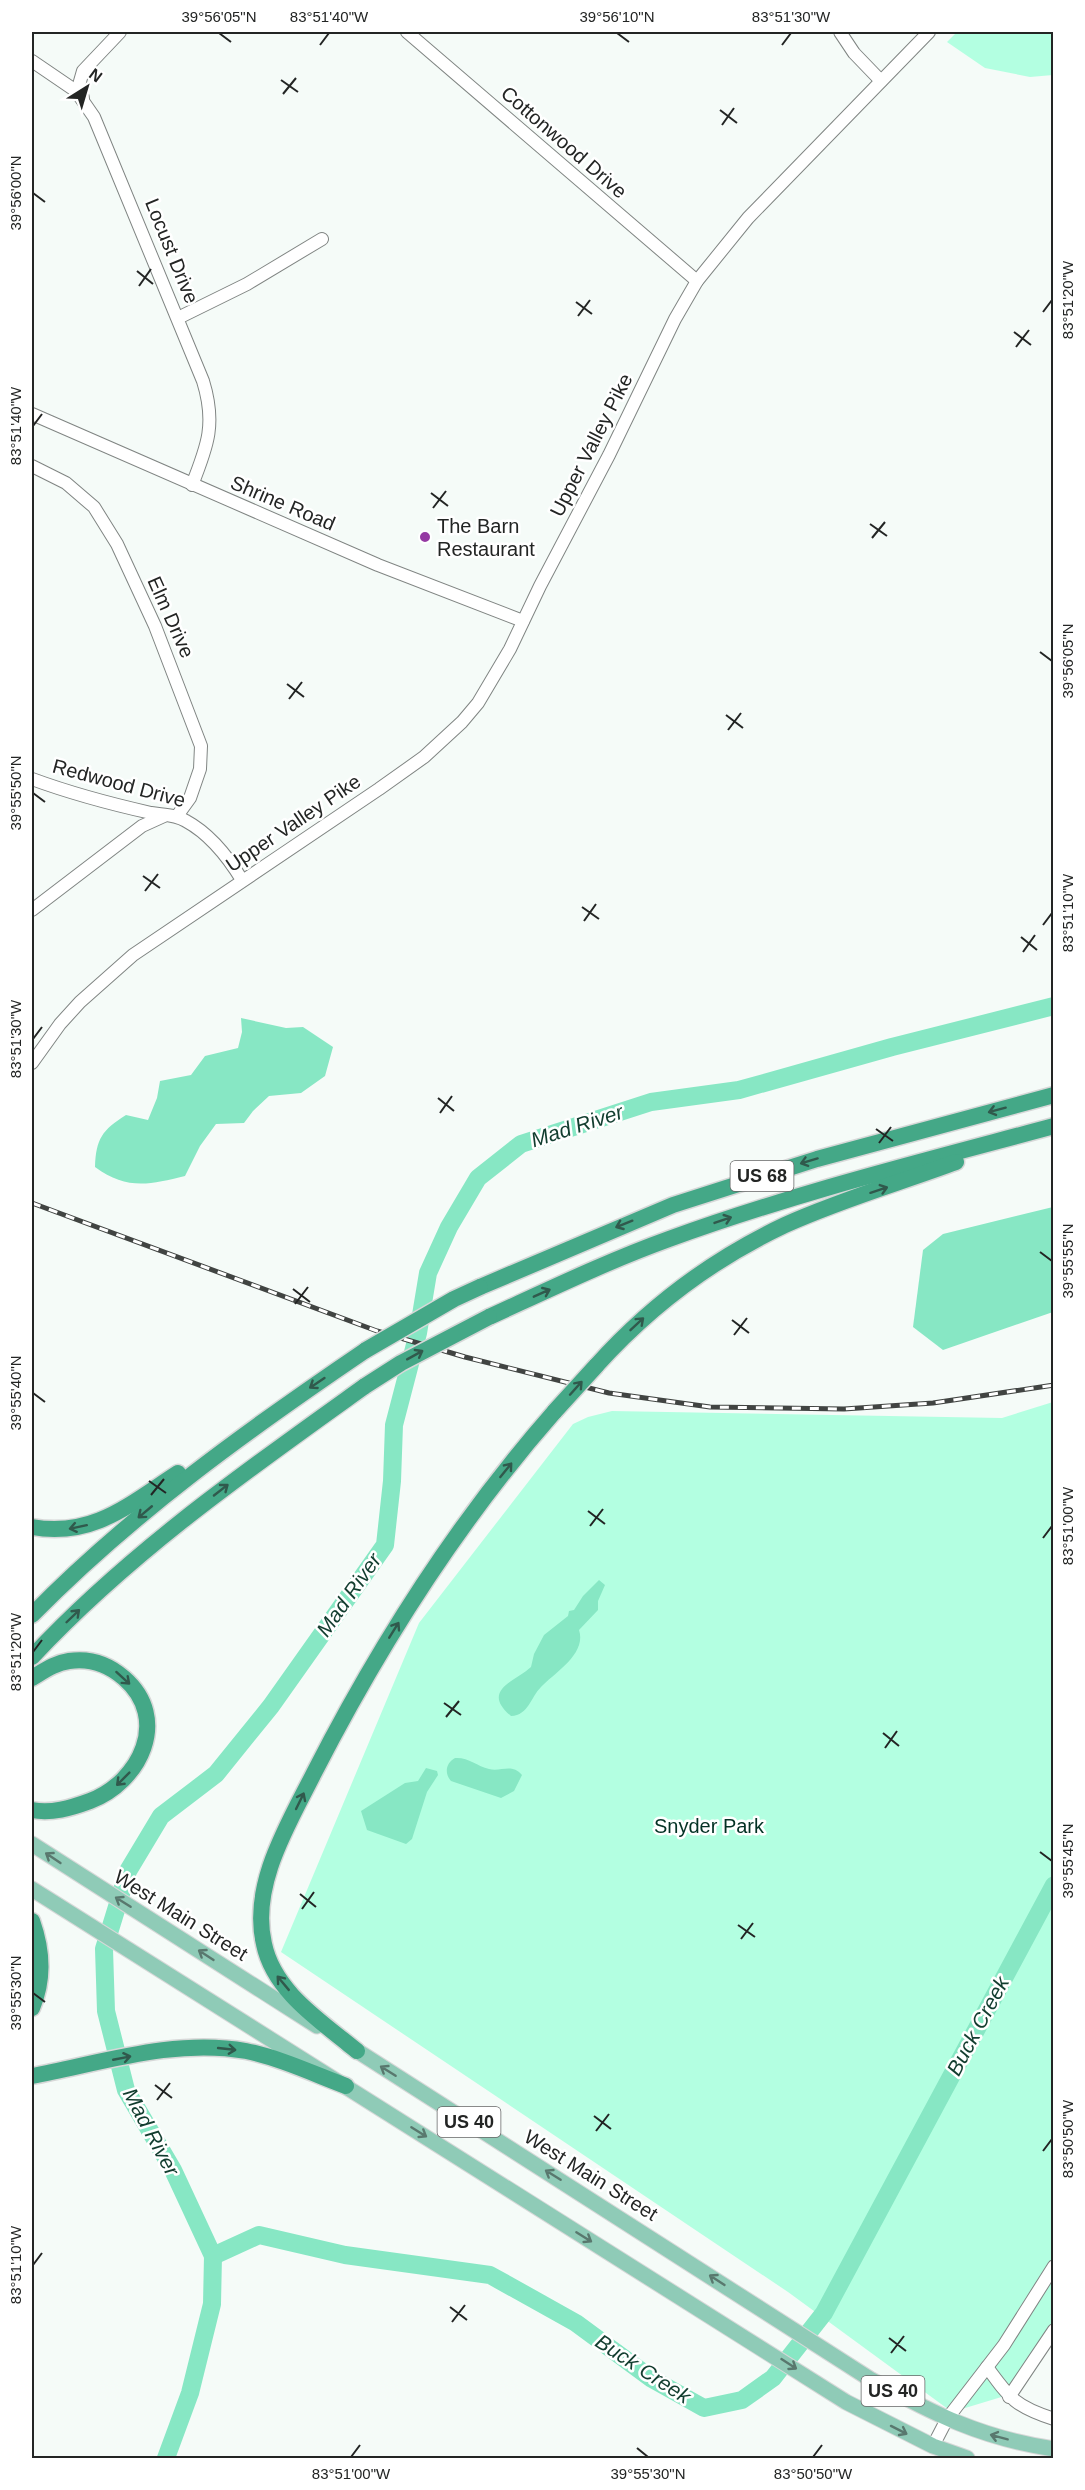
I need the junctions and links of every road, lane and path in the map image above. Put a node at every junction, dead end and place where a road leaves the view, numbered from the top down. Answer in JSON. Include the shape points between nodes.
{"nodes":[{"id":1,"x":120,"y":32,"type":"edge"},
{"id":2,"x":407,"y":32,"type":"edge"},
{"id":3,"x":840,"y":32,"type":"edge"},
{"id":4,"x":929,"y":32,"type":"edge"},
{"id":5,"x":32,"y":61,"type":"edge"},
{"id":6,"x":880,"y":81,"type":"junction"},
{"id":7,"x":84,"y":99,"type":"junction"},
{"id":8,"x":322,"y":239,"type":"dead end"},
{"id":9,"x":697,"y":280,"type":"junction"},
{"id":10,"x":178,"y":318,"type":"junction"},
{"id":11,"x":32,"y":414,"type":"edge"},
{"id":12,"x":32,"y":466,"type":"edge"},
{"id":13,"x":192,"y":485,"type":"junction"},
{"id":14,"x":523,"y":621,"type":"junction"},
{"id":15,"x":32,"y":778,"type":"edge"},
{"id":16,"x":173,"y":816,"type":"junction"},
{"id":17,"x":242,"y":880,"type":"junction"},
{"id":18,"x":32,"y":910,"type":"edge"},
{"id":19,"x":32,"y":1064,"type":"edge"},
{"id":20,"x":1053,"y":1095,"type":"edge"},
{"id":21,"x":1053,"y":1126,"type":"edge"},
{"id":22,"x":255,"y":1425,"type":"junction"},
{"id":23,"x":32,"y":1527,"type":"edge"},
{"id":24,"x":32,"y":1615,"type":"edge"},
{"id":25,"x":32,"y":1657,"type":"edge"},
{"id":26,"x":32,"y":1678,"type":"edge"},
{"id":27,"x":32,"y":1810,"type":"edge"},
{"id":28,"x":32,"y":1844,"type":"edge"},
{"id":29,"x":32,"y":1889,"type":"edge"},
{"id":30,"x":32,"y":1921,"type":"edge"},
{"id":31,"x":32,"y":2008,"type":"edge"},
{"id":32,"x":357,"y":2051,"type":"junction"},
{"id":33,"x":32,"y":2076,"type":"edge"},
{"id":34,"x":346,"y":2086,"type":"junction"},
{"id":35,"x":1053,"y":2266,"type":"edge"},
{"id":36,"x":1053,"y":2330,"type":"edge"},
{"id":37,"x":987,"y":2367,"type":"junction"},
{"id":38,"x":1009,"y":2397,"type":"junction"},
{"id":39,"x":946,"y":2419,"type":"junction"},
{"id":40,"x":1053,"y":2419,"type":"edge"},
{"id":41,"x":933,"y":2446,"type":"junction"},
{"id":42,"x":1053,"y":2449,"type":"edge"},
{"id":43,"x":967,"y":2458,"type":"edge"}],
"edges":[{"from":1,"to":7,"type":"street","via":[[83,71],[80,86]]},
{"from":2,"to":9,"type":"street","name":"Cottonwood Drive"},
{"from":3,"to":6,"type":"street"},
{"from":4,"to":6,"type":"street","name":"Upper Valley Pike"},
{"from":5,"to":7,"type":"street","name":"Locust Drive"},
{"from":6,"to":9,"type":"street","name":"Upper Valley Pike","via":[[748,218]]},
{"from":7,"to":10,"type":"street","name":"Locust Drive"},
{"from":8,"to":10,"type":"street","via":[[248,284]]},
{"from":9,"to":14,"type":"street","name":"Upper Valley Pike"},
{"from":10,"to":13,"type":"street","name":"Locust Drive","via":[[210,410],[209,437]]},
{"from":11,"to":13,"type":"street","name":"Shrine Road"},
{"from":12,"to":16,"type":"street","name":"Elm Drive","via":[[66,483],[94,507],[117,544],[155,626],[201,746],[200,769],[190,798]]},
{"from":13,"to":14,"type":"street","name":"Shrine Road","via":[[391,571]]},
{"from":14,"to":17,"type":"street","name":"Upper Valley Pike","via":[[478,703],[444,740],[379,789]]},
{"from":15,"to":16,"type":"street","name":"Redwood Drive","via":[[92,798]]},
{"from":16,"to":17,"type":"street","name":"Redwood Drive","via":[[200,830]]},
{"from":16,"to":18,"type":"street","via":[[151,820]]},
{"from":17,"to":19,"type":"street","name":"Upper Valley Pike","via":[[106,977],[60,1024]]},
{"from":20,"to":22,"type":"highway","number":"US 68","one_way":true,"bridge":true,"via":[[817,1159],[673,1205],[439,1307],[366,1350]]},
{"from":25,"to":21,"type":"highway","number":"US 68","one_way":true,"bridge":true,"via":[[181,1521],[237,1477],[410,1358],[489,1317],[667,1240],[879,1173]]},
{"from":32,"to":21,"type":"highway","one_way":true,"bridge":true,"via":[[297,2000],[275,1974],[267,1958],[261,1924],[266,1883],[299,1804],[348,1709],[389,1638],[494,1484],[616,1343],[674,1292],[745,1246],[838,1203]]},
{"from":22,"to":23,"type":"highway","one_way":true,"via":[[98,1522],[63,1530]]},
{"from":22,"to":24,"type":"highway","number":"US 68","one_way":true,"via":[[132,1523]]},
{"from":26,"to":27,"type":"highway","one_way":true,"via":[[68,1661],[106,1665],[135,1690],[147,1727],[141,1756],[124,1780],[111,1790],[75,1807]]},
{"from":32,"to":28,"type":"main road","name":"West Main Street","number":"US 40","one_way":true},
{"from":29,"to":34,"type":"main road","number":"US 40"},
{"from":30,"to":31,"type":"highway","via":[[40,1951]]},
{"from":39,"to":32,"type":"main road","name":"West Main Street","number":"US 40","one_way":true,"via":[[870,2379]]},
{"from":33,"to":34,"type":"highway","one_way":true,"via":[[197,2047],[248,2052]]},
{"from":34,"to":41,"type":"main road","number":"US 40","one_way":true,"via":[[856,2407]]},
{"from":35,"to":37,"type":"street"},
{"from":36,"to":38,"type":"street"},
{"from":37,"to":38,"type":"street"},
{"from":37,"to":39,"type":"street"},
{"from":38,"to":40,"type":"street"},
{"from":39,"to":41,"type":"street"},
{"from":42,"to":39,"type":"main road","name":"West Main Street","number":"US 40","one_way":true,"via":[[994,2436]]},
{"from":41,"to":43,"type":"main road","number":"US 40"}]}
